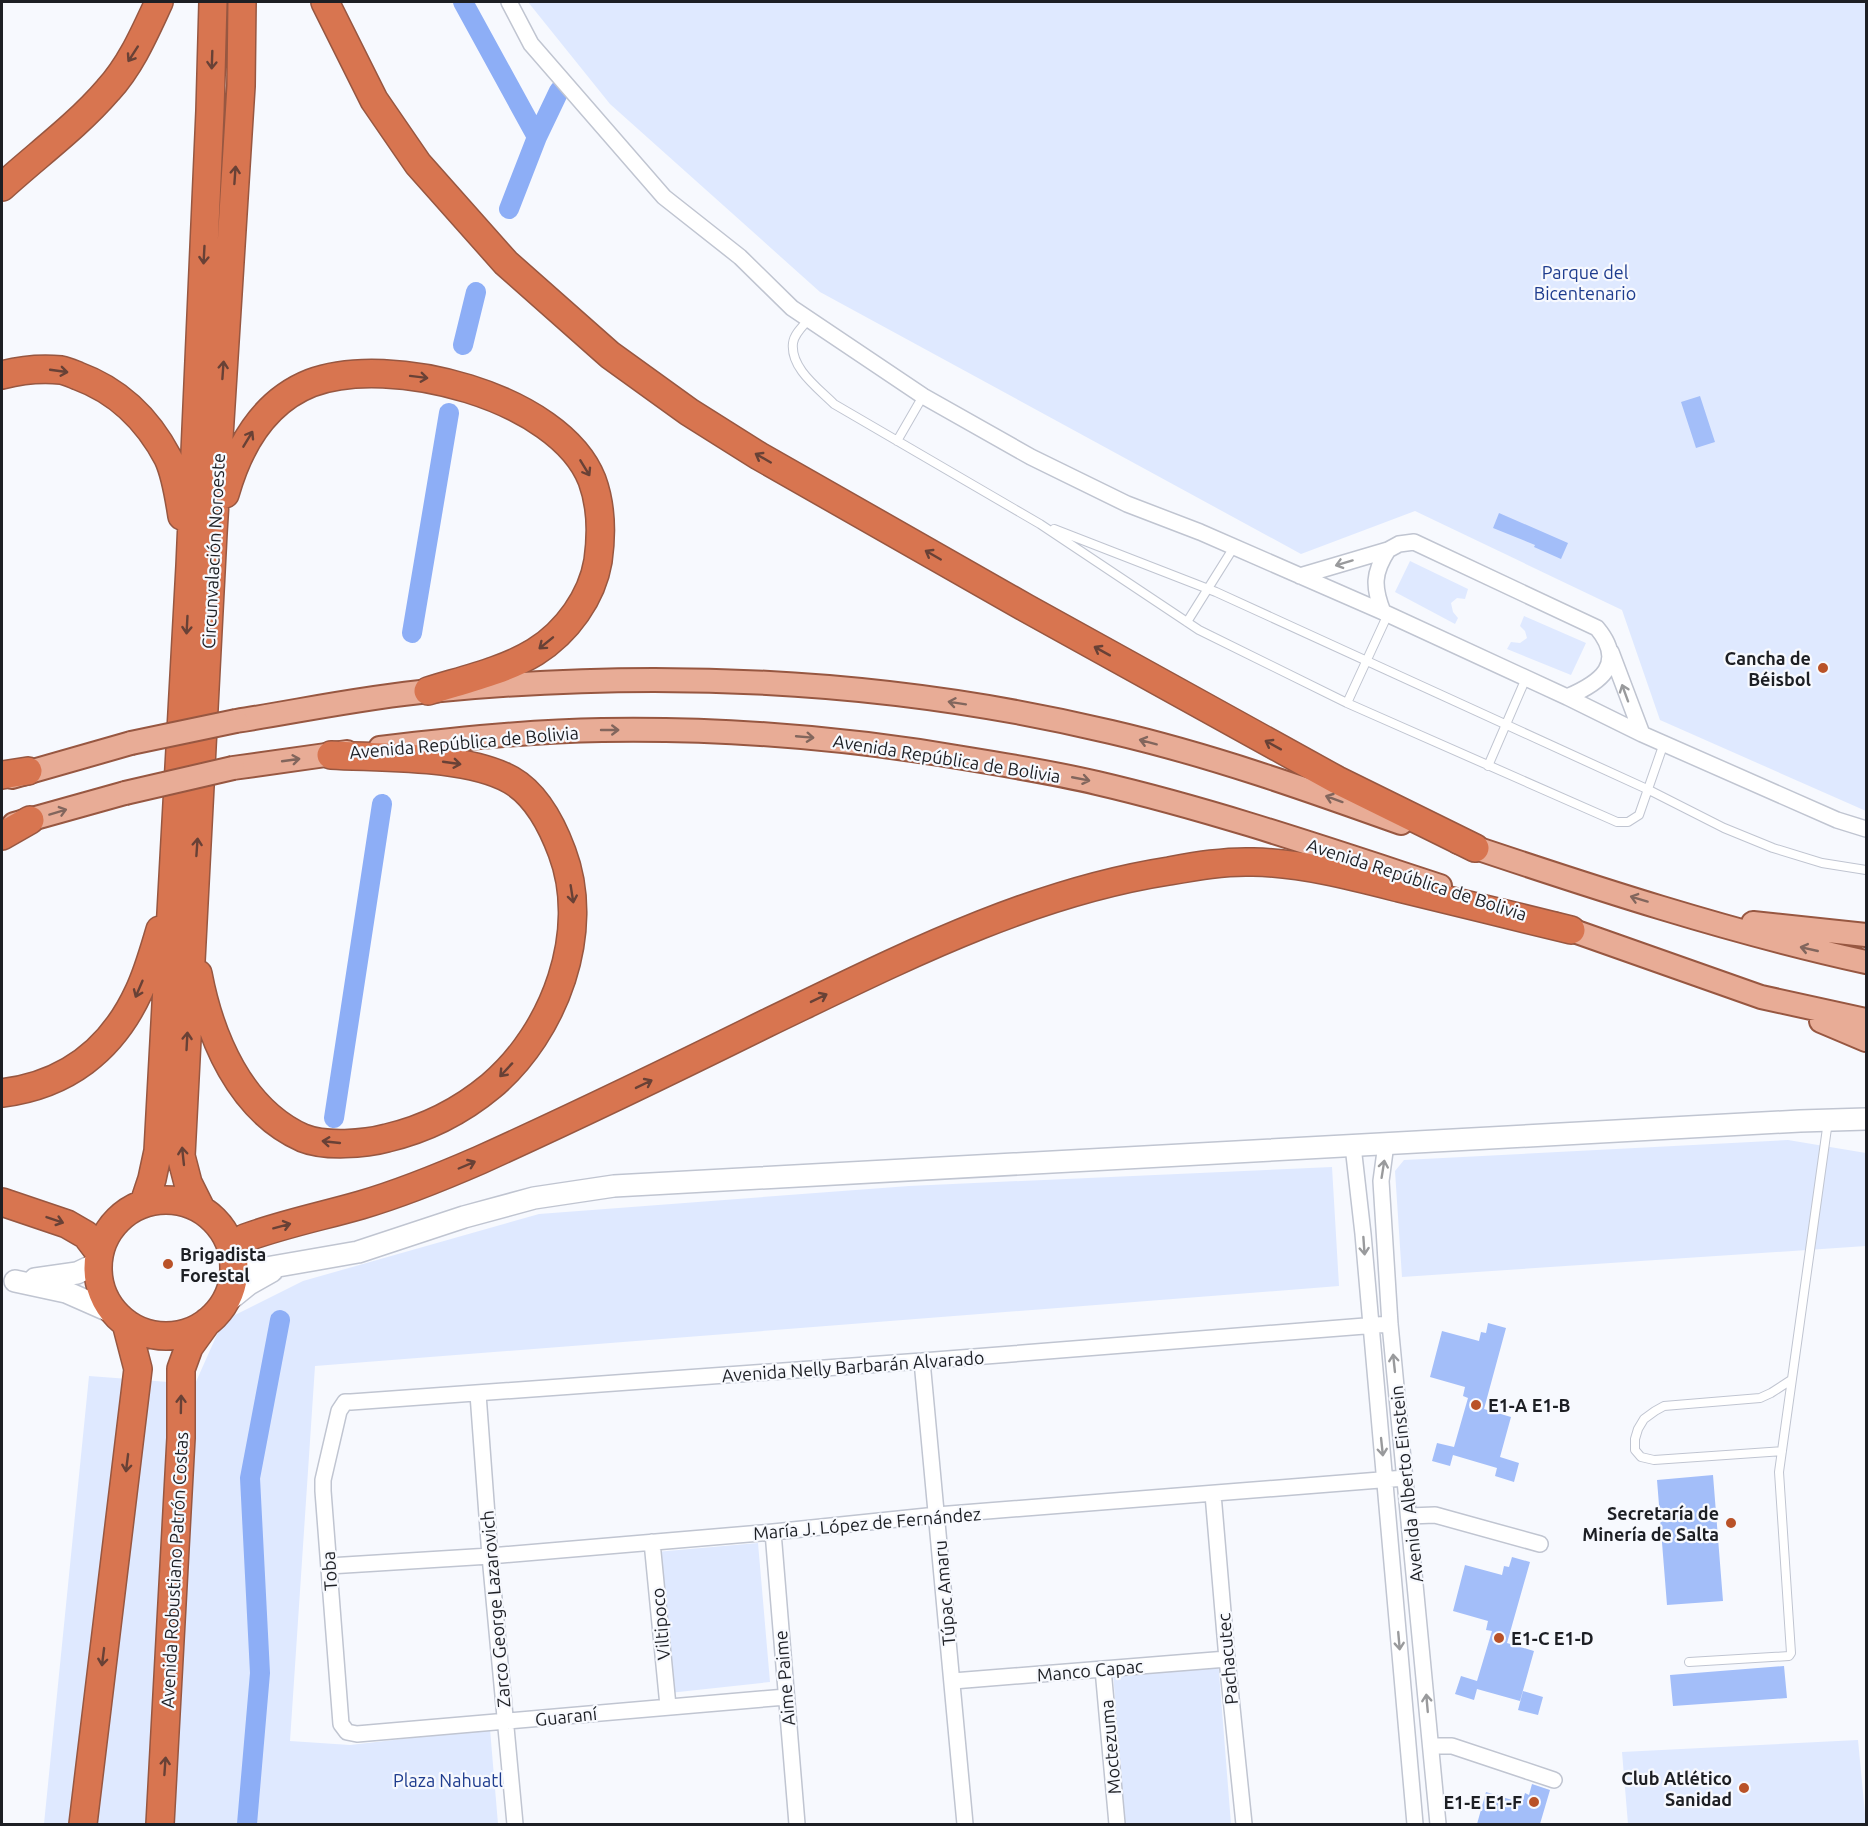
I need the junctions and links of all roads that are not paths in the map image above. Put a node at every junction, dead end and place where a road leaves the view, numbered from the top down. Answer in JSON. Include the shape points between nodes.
{"nodes":[{"id":1,"x":159,"y":2,"type":"edge"},
{"id":2,"x":213,"y":2,"type":"edge"},
{"id":3,"x":242,"y":2,"type":"edge"},
{"id":4,"x":325,"y":2,"type":"edge"},
{"id":5,"x":509,"y":2,"type":"edge"},
{"id":6,"x":2,"y":187,"type":"edge"},
{"id":7,"x":809,"y":319,"type":"junction"},
{"id":8,"x":2,"y":375,"type":"edge"},
{"id":9,"x":922,"y":396,"type":"junction"},
{"id":10,"x":897,"y":441,"type":"junction"},
{"id":11,"x":1040,"y":524,"type":"junction"},
{"id":12,"x":213,"y":533,"type":"junction"},
{"id":13,"x":1234,"y":547,"type":"junction"},
{"id":14,"x":1388,"y":550,"type":"junction"},
{"id":15,"x":190,"y":566,"type":"junction"},
{"id":16,"x":1300,"y":576,"type":"junction"},
{"id":17,"x":1208,"y":589,"type":"junction"},
{"id":18,"x":1385,"y":613,"type":"junction"},
{"id":19,"x":1187,"y":622,"type":"junction"},
{"id":20,"x":1611,"y":652,"type":"junction"},
{"id":21,"x":1365,"y":661,"type":"junction"},
{"id":22,"x":1526,"y":678,"type":"junction"},
{"id":23,"x":428,"y":691,"type":"junction"},
{"id":24,"x":1567,"y":697,"type":"junction"},
{"id":25,"x":1347,"y":703,"type":"junction"},
{"id":26,"x":1507,"y":725,"type":"junction"},
{"id":27,"x":1641,"y":734,"type":"junction"},
{"id":28,"x":1664,"y":743,"type":"junction"},
{"id":29,"x":331,"y":755,"type":"junction"},
{"id":30,"x":1488,"y":766,"type":"junction"},
{"id":31,"x":28,"y":771,"type":"junction"},
{"id":32,"x":2,"y":775,"type":"edge"},
{"id":33,"x":2,"y":780,"type":"edge"},
{"id":34,"x":1649,"y":790,"type":"junction"},
{"id":35,"x":30,"y":820,"type":"junction"},
{"id":36,"x":2,"y":828,"type":"edge"},
{"id":37,"x":1866,"y":829,"type":"edge"},
{"id":38,"x":2,"y":836,"type":"edge"},
{"id":39,"x":1475,"y":848,"type":"junction"},
{"id":40,"x":1866,"y":870,"type":"edge"},
{"id":41,"x":172,"y":894,"type":"junction"},
{"id":42,"x":1695,"y":917,"type":"junction"},
{"id":43,"x":192,"y":921,"type":"junction"},
{"id":44,"x":1571,"y":930,"type":"junction"},
{"id":45,"x":1866,"y":935,"type":"edge"},
{"id":46,"x":1866,"y":962,"type":"edge"},
{"id":47,"x":1761,"y":997,"type":"junction"},
{"id":48,"x":1866,"y":1020,"type":"edge"},
{"id":49,"x":1866,"y":1040,"type":"edge"},
{"id":50,"x":2,"y":1093,"type":"edge"},
{"id":51,"x":172,"y":1097,"type":"junction"},
{"id":52,"x":1866,"y":1119,"type":"edge"},
{"id":53,"x":1829,"y":1120,"type":"junction"},
{"id":54,"x":1386,"y":1144,"type":"junction"},
{"id":55,"x":1353,"y":1146,"type":"junction"},
{"id":56,"x":2,"y":1202,"type":"edge"},
{"id":57,"x":144,"y":1203,"type":"junction"},
{"id":58,"x":201,"y":1209,"type":"junction"},
{"id":59,"x":99,"y":1258,"type":"junction"},
{"id":60,"x":233,"y":1259,"type":"junction"},
{"id":61,"x":279,"y":1268,"type":"junction"},
{"id":62,"x":8,"y":1281,"type":"edge"},
{"id":63,"x":215,"y":1314,"type":"junction"},
{"id":64,"x":121,"y":1318,"type":"junction"},
{"id":65,"x":1390,"y":1324,"type":"junction"},
{"id":66,"x":1370,"y":1326,"type":"junction"},
{"id":67,"x":922,"y":1362,"type":"junction"},
{"id":68,"x":1791,"y":1380,"type":"junction"},
{"id":69,"x":478,"y":1394,"type":"junction"},
{"id":70,"x":339,"y":1411,"type":"joint"},
{"id":71,"x":1782,"y":1451,"type":"junction"},
{"id":72,"x":1385,"y":1478,"type":"junction"},
{"id":73,"x":1405,"y":1478,"type":"junction"},
{"id":74,"x":1213,"y":1494,"type":"junction"},
{"id":75,"x":937,"y":1515,"type":"junction"},
{"id":76,"x":1409,"y":1516,"type":"junction"},
{"id":77,"x":772,"y":1532,"type":"junction"},
{"id":78,"x":652,"y":1542,"type":"junction"},
{"id":79,"x":1540,"y":1544,"type":"dead end"},
{"id":80,"x":490,"y":1556,"type":"junction"},
{"id":81,"x":329,"y":1566,"type":"junction"},
{"id":82,"x":1227,"y":1659,"type":"junction"},
{"id":83,"x":1689,"y":1662,"type":"dead end"},
{"id":84,"x":1103,"y":1669,"type":"junction"},
{"id":85,"x":952,"y":1681,"type":"junction"},
{"id":86,"x":786,"y":1697,"type":"junction"},
{"id":87,"x":668,"y":1706,"type":"junction"},
{"id":88,"x":505,"y":1722,"type":"junction"},
{"id":89,"x":347,"y":1732,"type":"joint"},
{"id":90,"x":1431,"y":1746,"type":"junction"},
{"id":91,"x":1554,"y":1780,"type":"dead end"},
{"id":92,"x":83,"y":1824,"type":"edge"},
{"id":93,"x":160,"y":1824,"type":"edge"},
{"id":94,"x":515,"y":1824,"type":"edge"},
{"id":95,"x":797,"y":1824,"type":"edge"},
{"id":96,"x":965,"y":1824,"type":"edge"},
{"id":97,"x":1117,"y":1824,"type":"edge"},
{"id":98,"x":1244,"y":1824,"type":"edge"},
{"id":99,"x":1415,"y":1824,"type":"edge"},
{"id":100,"x":1438,"y":1824,"type":"edge"}],
"edges":[{"from":1,"to":6,"type":"highway","one_way":true,"via":[[139,45],[110,89]]},
{"from":2,"to":15,"type":"highway","name":"Circunvalación Noroeste","one_way":true},
{"from":12,"to":3,"type":"highway","name":"Circunvalación Noroeste","one_way":true,"via":[[241,86]]},
{"from":39,"to":4,"type":"highway","one_way":true,"via":[[1337,780],[759,456],[610,355],[506,263],[418,164],[374,100]]},
{"from":5,"to":7,"type":"street","via":[[531,44],[664,197],[740,257],[792,308]]},
{"from":7,"to":9,"type":"street"},
{"from":7,"to":10,"type":"lane","via":[[793,342],[796,362],[834,404]]},
{"from":8,"to":15,"type":"highway","one_way":true,"via":[[24,369],[63,370],[119,397],[147,425],[169,459]]},
{"from":9,"to":10,"type":"lane"},
{"from":9,"to":13,"type":"street","via":[[1031,457],[1127,504]]},
{"from":10,"to":11,"type":"lane"},
{"from":11,"to":17,"type":"lane"},
{"from":11,"to":19,"type":"lane"},
{"from":12,"to":23,"type":"highway","one_way":true,"via":[[245,442],[274,407],[311,383],[353,374],[444,381],[512,405],[545,426],[577,455],[591,479],[601,511],[596,574],[584,601],[561,631],[535,652]]},
{"from":43,"to":12,"type":"highway","name":"Circunvalación Noroeste","one_way":true},
{"from":13,"to":16,"type":"street"},
{"from":13,"to":17,"type":"lane"},
{"from":14,"to":16,"type":"street","one_way":true},
{"from":14,"to":18,"type":"street","via":[[1378,565],[1375,583]]},
{"from":14,"to":20,"type":"street","via":[[1414,542],[1484,573],[1597,628]]},
{"from":15,"to":41,"type":"highway","name":"Circunvalación Noroeste","one_way":true},
{"from":16,"to":18,"type":"street"},
{"from":17,"to":19,"type":"lane"},
{"from":17,"to":21,"type":"lane"},
{"from":18,"to":21,"type":"lane"},
{"from":18,"to":22,"type":"street"},
{"from":19,"to":25,"type":"lane"},
{"from":20,"to":24,"type":"street","via":[[1600,680]]},
{"from":27,"to":20,"type":"street","one_way":true},
{"from":21,"to":25,"type":"lane"},
{"from":21,"to":26,"type":"lane"},
{"from":22,"to":24,"type":"street"},
{"from":22,"to":26,"type":"lane"},
{"from":23,"to":31,"type":"main road","bridge":true,"via":[[236,721],[131,743]]},
{"from":39,"to":23,"type":"main road","one_way":true,"via":[[1252,770],[1123,735],[903,694],[813,686],[606,680]]},
{"from":24,"to":27,"type":"street"},
{"from":25,"to":30,"type":"lane"},
{"from":26,"to":30,"type":"lane"},
{"from":26,"to":34,"type":"lane"},
{"from":27,"to":28,"type":"street"},
{"from":28,"to":34,"type":"lane"},
{"from":28,"to":37,"type":"street","via":[[1837,820]]},
{"from":35,"to":29,"type":"main road","name":"Avenida República de Bolivia","one_way":true,"bridge":true,"via":[[233,768]]},
{"from":29,"to":43,"type":"highway","one_way":true,"via":[[472,765],[514,781],[536,801],[556,836],[574,904],[569,954],[558,991],[541,1026],[517,1058],[492,1085],[449,1114],[411,1132],[375,1141],[337,1143],[305,1139],[266,1114],[240,1086],[203,1000]]},
{"from":29,"to":44,"type":"main road","name":"Avenida República de Bolivia","one_way":true,"via":[[504,735],[601,730],[788,735],[915,750],[1096,782],[1169,802],[1331,850]]},
{"from":30,"to":34,"type":"lane","via":[[1617,822],[1628,822],[1639,815]]},
{"from":31,"to":32,"type":"highway"},
{"from":31,"to":33,"type":"main road"},
{"from":34,"to":40,"type":"lane","via":[[1773,848],[1822,863]]},
{"from":35,"to":36,"type":"main road","name":"Avenida República de Bolivia"},
{"from":35,"to":38,"type":"highway"},
{"from":42,"to":39,"type":"main road","one_way":true},
{"from":41,"to":50,"type":"highway","one_way":true,"via":[[140,989],[111,1038],[87,1060],[52,1081]]},
{"from":41,"to":51,"type":"highway","name":"Circunvalación Noroeste"},
{"from":42,"to":45,"type":"main road"},
{"from":46,"to":42,"type":"main road","one_way":true},
{"from":51,"to":43,"type":"highway","name":"Circunvalación Noroeste","one_way":true},
{"from":44,"to":47,"type":"main road","name":"Avenida República de Bolivia"},
{"from":60,"to":44,"type":"highway","one_way":true,"via":[[237,1244],[245,1238],[393,1195],[476,1162],[874,971],[1052,898],[1095,886],[1219,863],[1294,865]]},
{"from":47,"to":48,"type":"main road","name":"Avenida República de Bolivia"},
{"from":47,"to":49,"type":"main road"},
{"from":51,"to":57,"type":"highway"},
{"from":58,"to":51,"type":"highway","one_way":true,"via":[[181,1156]]},
{"from":52,"to":53,"type":"street"},
{"from":53,"to":54,"type":"street"},
{"from":53,"to":68,"type":"lane"},
{"from":54,"to":55,"type":"street"},
{"from":65,"to":54,"type":"street","name":"Avenida Alberto Einstein","one_way":true,"via":[[1381,1181]]},
{"from":55,"to":61,"type":"street","via":[[614,1186],[534,1198],[358,1252]]},
{"from":55,"to":66,"type":"street","name":"Avenida Alberto Einstein","one_way":true},
{"from":56,"to":59,"type":"highway","one_way":true,"via":[[67,1224],[86,1235]]},
{"from":57,"to":58,"type":"highway","via":[[173,1200]]},
{"from":57,"to":59,"type":"highway","via":[[124,1214],[108,1231]]},
{"from":58,"to":60,"type":"highway","via":[[225,1235]]},
{"from":59,"to":62,"type":"street","via":[[77,1273]]},
{"from":59,"to":64,"type":"highway","via":[[104,1293]]},
{"from":60,"to":61,"type":"street","via":[[255,1270]]},
{"from":60,"to":63,"type":"highway","via":[[231,1286]]},
{"from":61,"to":63,"type":"street","via":[[249,1284]]},
{"from":62,"to":64,"type":"street","via":[[66,1292]]},
{"from":63,"to":64,"type":"highway","via":[[188,1333],[166,1336],[145,1333]]},
{"from":93,"to":63,"type":"highway","name":"Avenida Robustiano Patrón Costas","one_way":true,"via":[[181,1437],[181,1369],[189,1347]]},
{"from":64,"to":92,"type":"highway","one_way":true,"via":[[138,1369]]},
{"from":65,"to":66,"type":"street","name":"Avenida Nelly Barbarán Alvarado"},
{"from":73,"to":65,"type":"street","name":"Avenida Alberto Einstein","one_way":true},
{"from":66,"to":67,"type":"street","name":"Avenida Nelly Barbarán Alvarado"},
{"from":66,"to":72,"type":"street","name":"Avenida Alberto Einstein","one_way":true},
{"from":67,"to":69,"type":"street","name":"Avenida Nelly Barbarán Alvarado"},
{"from":67,"to":75,"type":"street","name":"Túpac Amaru"},
{"from":68,"to":71,"type":"lane"},
{"from":68,"to":71,"type":"lane","via":[[1760,1398],[1664,1406],[1644,1419],[1635,1439],[1635,1450],[1641,1457],[1654,1460]]},
{"from":69,"to":70,"type":"street","name":"Avenida Nelly Barbarán Alvarado","via":[[345,1402]]},
{"from":69,"to":80,"type":"street","name":"Zarco George Lazarovich"},
{"from":70,"to":81,"type":"street","name":"Toba","via":[[323,1480]]},
{"from":71,"to":83,"type":"lane","via":[[1779,1472],[1791,1653]]},
{"from":72,"to":73,"type":"street","name":"María J. López de Fernández"},
{"from":72,"to":74,"type":"street","name":"María J. López de Fernández"},
{"from":72,"to":99,"type":"street","name":"Avenida Alberto Einstein","one_way":true},
{"from":73,"to":76,"type":"street","name":"Avenida Alberto Einstein"},
{"from":74,"to":75,"type":"street","name":"María J. López de Fernández"},
{"from":74,"to":82,"type":"street","name":"Pachacutec"},
{"from":75,"to":77,"type":"street","name":"María J. López de Fernández"},
{"from":75,"to":85,"type":"street","name":"Túpac Amaru"},
{"from":76,"to":79,"type":"street","via":[[1435,1515]]},
{"from":90,"to":76,"type":"street","name":"Avenida Alberto Einstein","one_way":true},
{"from":77,"to":78,"type":"street","name":"María J. López de Fernández"},
{"from":77,"to":86,"type":"street","name":"Aime Paime"},
{"from":78,"to":80,"type":"street","name":"María J. López de Fernández"},
{"from":78,"to":87,"type":"street","name":"Viltipoco"},
{"from":80,"to":81,"type":"street","name":"María J. López de Fernández"},
{"from":80,"to":88,"type":"street","name":"Zarco George Lazarovich"},
{"from":81,"to":89,"type":"street","name":"Toba","via":[[341,1724]]},
{"from":82,"to":84,"type":"street","name":"Manco Capac"},
{"from":82,"to":98,"type":"street","name":"Pachacutec"},
{"from":84,"to":85,"type":"street","name":"Manco Capac"},
{"from":84,"to":97,"type":"street","name":"Moctezuma"},
{"from":85,"to":96,"type":"street","name":"Túpac Amaru"},
{"from":86,"to":87,"type":"street","name":"Guaraní"},
{"from":86,"to":95,"type":"street","name":"Aime Paime"},
{"from":87,"to":88,"type":"street","name":"Guaraní"},
{"from":88,"to":89,"type":"street","name":"Guaraní"},
{"from":88,"to":94,"type":"street","name":"Zarco George Lazarovich"},
{"from":90,"to":91,"type":"street","via":[[1452,1746]]},
{"from":90,"to":100,"type":"street","name":"Avenida Alberto Einstein"}]}
